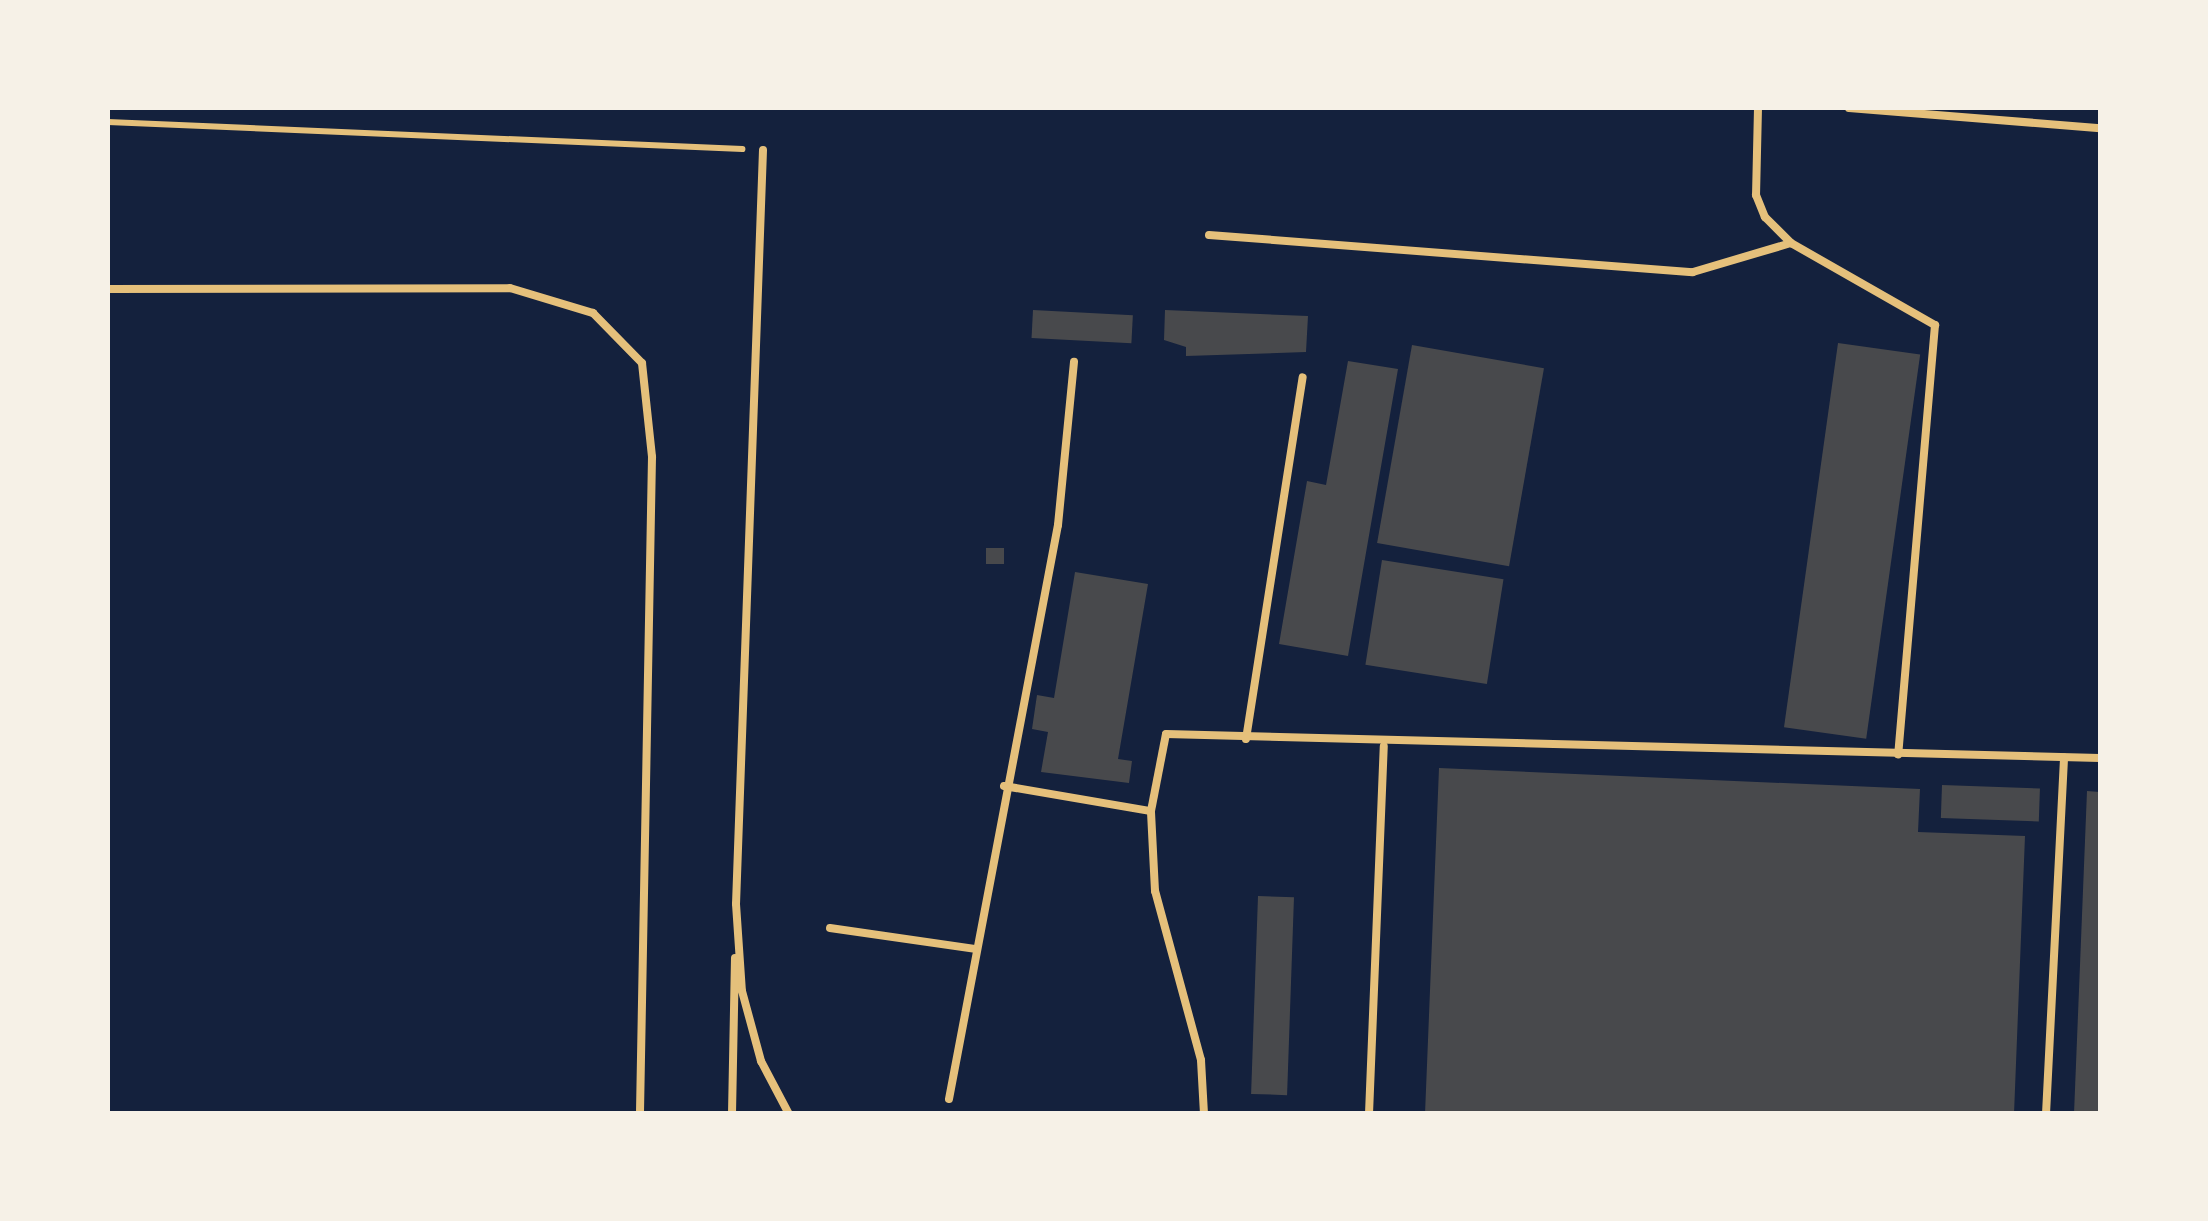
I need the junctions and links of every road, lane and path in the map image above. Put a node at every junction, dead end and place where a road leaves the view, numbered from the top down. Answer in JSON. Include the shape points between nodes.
{"nodes":[{"id":1,"x":1758,"y":108,"type":"edge"},
{"id":2,"x":1849,"y":108,"type":"edge"},
{"id":3,"x":108,"y":122,"type":"edge"},
{"id":4,"x":2100,"y":128,"type":"edge"},
{"id":5,"x":763,"y":150,"type":"joint"},
{"id":6,"x":1210,"y":235,"type":"dead end"},
{"id":7,"x":1791,"y":243,"type":"junction"},
{"id":8,"x":108,"y":288,"type":"edge"},
{"id":9,"x":1074,"y":362,"type":"dead end"},
{"id":10,"x":1304,"y":377,"type":"dead end"},
{"id":11,"x":1246,"y":739,"type":"junction"},
{"id":12,"x":1384,"y":746,"type":"junction"},
{"id":13,"x":1898,"y":754,"type":"junction"},
{"id":14,"x":2064,"y":757,"type":"junction"},
{"id":15,"x":2100,"y":758,"type":"edge"},
{"id":16,"x":1004,"y":786,"type":"junction"},
{"id":17,"x":1150,"y":812,"type":"junction"},
{"id":18,"x":736,"y":904,"type":"junction"},
{"id":19,"x":830,"y":928,"type":"dead end"},
{"id":20,"x":976,"y":948,"type":"junction"},
{"id":21,"x":949,"y":1099,"type":"dead end"},
{"id":22,"x":640,"y":1114,"type":"edge"},
{"id":23,"x":732,"y":1114,"type":"edge"},
{"id":24,"x":789,"y":1114,"type":"edge"},
{"id":25,"x":1204,"y":1114,"type":"edge"},
{"id":26,"x":1369,"y":1114,"type":"edge"},
{"id":27,"x":2046,"y":1114,"type":"edge"}],
"edges":[{"from":1,"to":7,"type":"lane","via":[[1756,195]]},
{"from":2,"to":4,"type":"lane"},
{"from":3,"to":5,"type":"path"},
{"from":5,"to":18,"type":"lane"},
{"from":6,"to":7,"type":"lane","via":[[1693,272]]},
{"from":7,"to":13,"type":"lane","via":[[1935,325]]},
{"from":8,"to":22,"type":"lane","via":[[510,288],[594,313],[642,363],[652,457]]},
{"from":9,"to":16,"type":"lane","via":[[1058,525]]},
{"from":10,"to":11,"type":"lane"},
{"from":11,"to":12,"type":"lane"},
{"from":11,"to":17,"type":"lane","via":[[1166,734]]},
{"from":12,"to":13,"type":"lane"},
{"from":12,"to":26,"type":"lane"},
{"from":13,"to":14,"type":"lane"},
{"from":14,"to":15,"type":"lane"},
{"from":14,"to":27,"type":"lane"},
{"from":16,"to":17,"type":"lane"},
{"from":16,"to":20,"type":"lane"},
{"from":17,"to":25,"type":"lane","via":[[1160,935],[1201,1060]]},
{"from":18,"to":23,"type":"lane"},
{"from":18,"to":24,"type":"lane","via":[[742,991],[761,1061]]},
{"from":19,"to":20,"type":"lane"},
{"from":20,"to":21,"type":"lane"}]}
